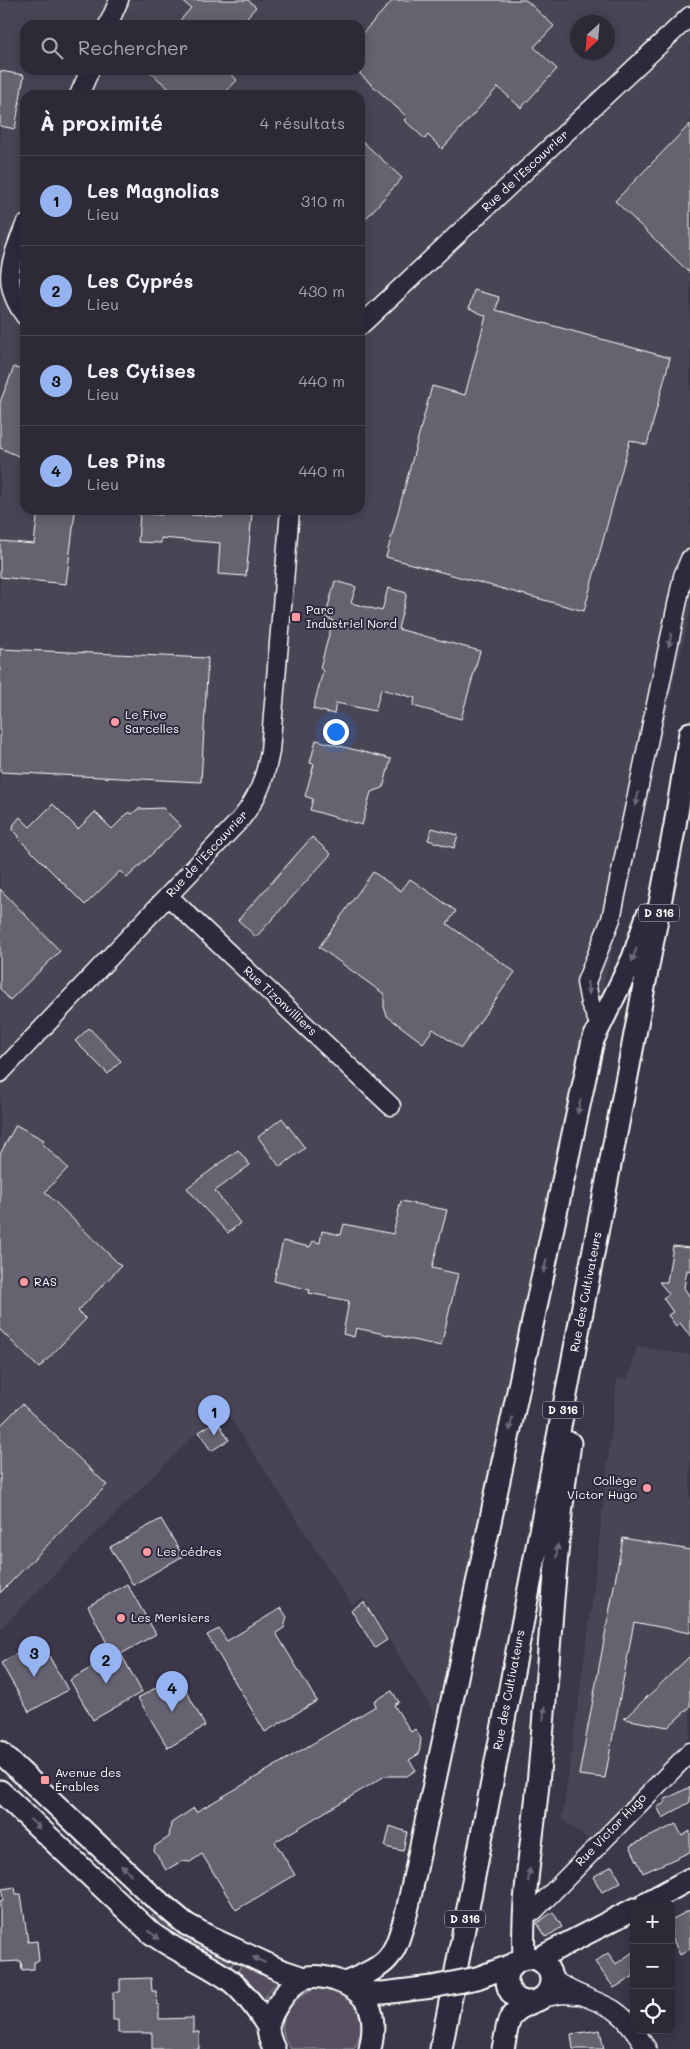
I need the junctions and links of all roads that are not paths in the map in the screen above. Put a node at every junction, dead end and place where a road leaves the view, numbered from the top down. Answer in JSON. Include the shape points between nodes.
{"nodes":[{"id":1,"x":119,"y":0,"type":"edge"},
{"id":2,"x":690,"y":16,"type":"edge"},
{"id":3,"x":110,"y":20,"type":"edge"},
{"id":4,"x":88,"y":75,"type":"edge"},
{"id":5,"x":81,"y":90,"type":"edge"},
{"id":6,"x":20,"y":238,"type":"edge"},
{"id":7,"x":7,"y":301,"type":"edge"},
{"id":8,"x":20,"y":312,"type":"edge"},
{"id":9,"x":365,"y":321,"type":"edge"},
{"id":10,"x":290,"y":515,"type":"edge"},
{"id":11,"x":690,"y":558,"type":"edge"},
{"id":12,"x":690,"y":733,"type":"edge"},
{"id":13,"x":690,"y":770,"type":"edge"},
{"id":14,"x":681,"y":796,"type":"junction"},
{"id":15,"x":675,"y":826,"type":"junction"},
{"id":16,"x":168,"y":896,"type":"junction"},
{"id":17,"x":599,"y":1023,"type":"junction"},
{"id":18,"x":636,"y":1031,"type":"junction"},
{"id":19,"x":2,"y":1072,"type":"edge"},
{"id":20,"x":391,"y":1106,"type":"dead end"},
{"id":21,"x":0,"y":1752,"type":"edge"},
{"id":22,"x":690,"y":1752,"type":"edge"},
{"id":23,"x":0,"y":1791,"type":"edge"},
{"id":24,"x":690,"y":1879,"type":"edge"},
{"id":25,"x":653,"y":1899,"type":"edge"},
{"id":26,"x":534,"y":1911,"type":"dead end"},
{"id":27,"x":630,"y":1911,"type":"edge"},
{"id":28,"x":535,"y":1966,"type":"junction"},
{"id":29,"x":304,"y":1978,"type":"junction"},
{"id":30,"x":477,"y":1978,"type":"junction"},
{"id":31,"x":352,"y":1988,"type":"junction"},
{"id":32,"x":509,"y":1989,"type":"junction"},
{"id":33,"x":407,"y":1990,"type":"junction"},
{"id":34,"x":579,"y":1995,"type":"junction"},
{"id":35,"x":538,"y":2000,"type":"junction"},
{"id":36,"x":268,"y":2026,"type":"junction"},
{"id":37,"x":375,"y":2028,"type":"junction"},
{"id":38,"x":274,"y":2049,"type":"edge"},
{"id":39,"x":370,"y":2049,"type":"edge"},
{"id":40,"x":440,"y":2049,"type":"edge"},
{"id":41,"x":503,"y":2049,"type":"edge"},
{"id":42,"x":647,"y":2049,"type":"edge"}],
"edges":[{"from":1,"to":3,"type":"street"},
{"from":2,"to":9,"type":"street","name":"Rue de l'Escouvrier"},
{"from":4,"to":5,"type":"street"},
{"from":6,"to":7,"type":"street","via":[[8,269]]},
{"from":7,"to":8,"type":"street"},
{"from":10,"to":16,"type":"street","name":"Rue de l'Escouvrier","via":[[270,751],[262,788],[240,820]]},
{"from":11,"to":17,"type":"street","one_way":true,"via":[[683,576],[611,919],[586,982],[590,1003]]},
{"from":12,"to":14,"type":"main road","name":"Rue des Cultivateurs","number":"D 316"},
{"from":13,"to":14,"type":"main road","name":"Rue des Cultivateurs","number":"D 316"},
{"from":14,"to":15,"type":"main road","name":"Rue des Cultivateurs","number":"D 316"},
{"from":15,"to":17,"type":"main road","one_way":true,"via":[[633,958],[613,1002]]},
{"from":15,"to":18,"type":"main road","name":"Rue des Cultivateurs","number":"D 316"},
{"from":16,"to":19,"type":"street","name":"Rue de l'Escouvrier"},
{"from":16,"to":20,"type":"street","name":"Rue Tizonvilliers"},
{"from":17,"to":31,"type":"main road","one_way":true,"via":[[407,1911],[390,1958]]},
{"from":28,"to":18,"type":"main road","one_way":true,"via":[[523,1922],[565,1482]]},
{"from":18,"to":40,"type":"main road","name":"Rue des Cultivateurs","number":"D 316"},
{"from":29,"to":21,"type":"main road","one_way":true,"via":[[213,1940],[186,1924]]},
{"from":22,"to":26,"type":"street","name":"Rue Victor Hugo"},
{"from":23,"to":36,"type":"main road","one_way":true,"via":[[151,1933],[171,1948],[228,1979],[254,2004]]},
{"from":24,"to":25,"type":"main road"},
{"from":27,"to":28,"type":"main road"},
{"from":28,"to":30,"type":"main road"},
{"from":28,"to":32,"type":"main road","via":[[508,1974]]},
{"from":28,"to":34,"type":"street"},
{"from":28,"to":35,"type":"main road","via":[[550,1989]]},
{"from":29,"to":31,"type":"main road","via":[[326,1977]]},
{"from":29,"to":36,"type":"main road","via":[[287,1991]]},
{"from":30,"to":32,"type":"main road"},
{"from":30,"to":33,"type":"main road","bridge":true},
{"from":31,"to":33,"type":"main road","via":[[383,1993]]},
{"from":31,"to":37,"type":"main road","via":[[371,2008]]},
{"from":32,"to":35,"type":"main road","via":[[519,2000]]},
{"from":33,"to":37,"type":"main road","via":[[391,2004]]},
{"from":34,"to":35,"type":"street","via":[[562,1994]]},
{"from":34,"to":42,"type":"street","via":[[614,2010],[625,2019]]},
{"from":35,"to":41,"type":"main road","via":[[516,2009],[510,2018]]},
{"from":36,"to":38,"type":"main road"},
{"from":37,"to":39,"type":"main road"}]}
